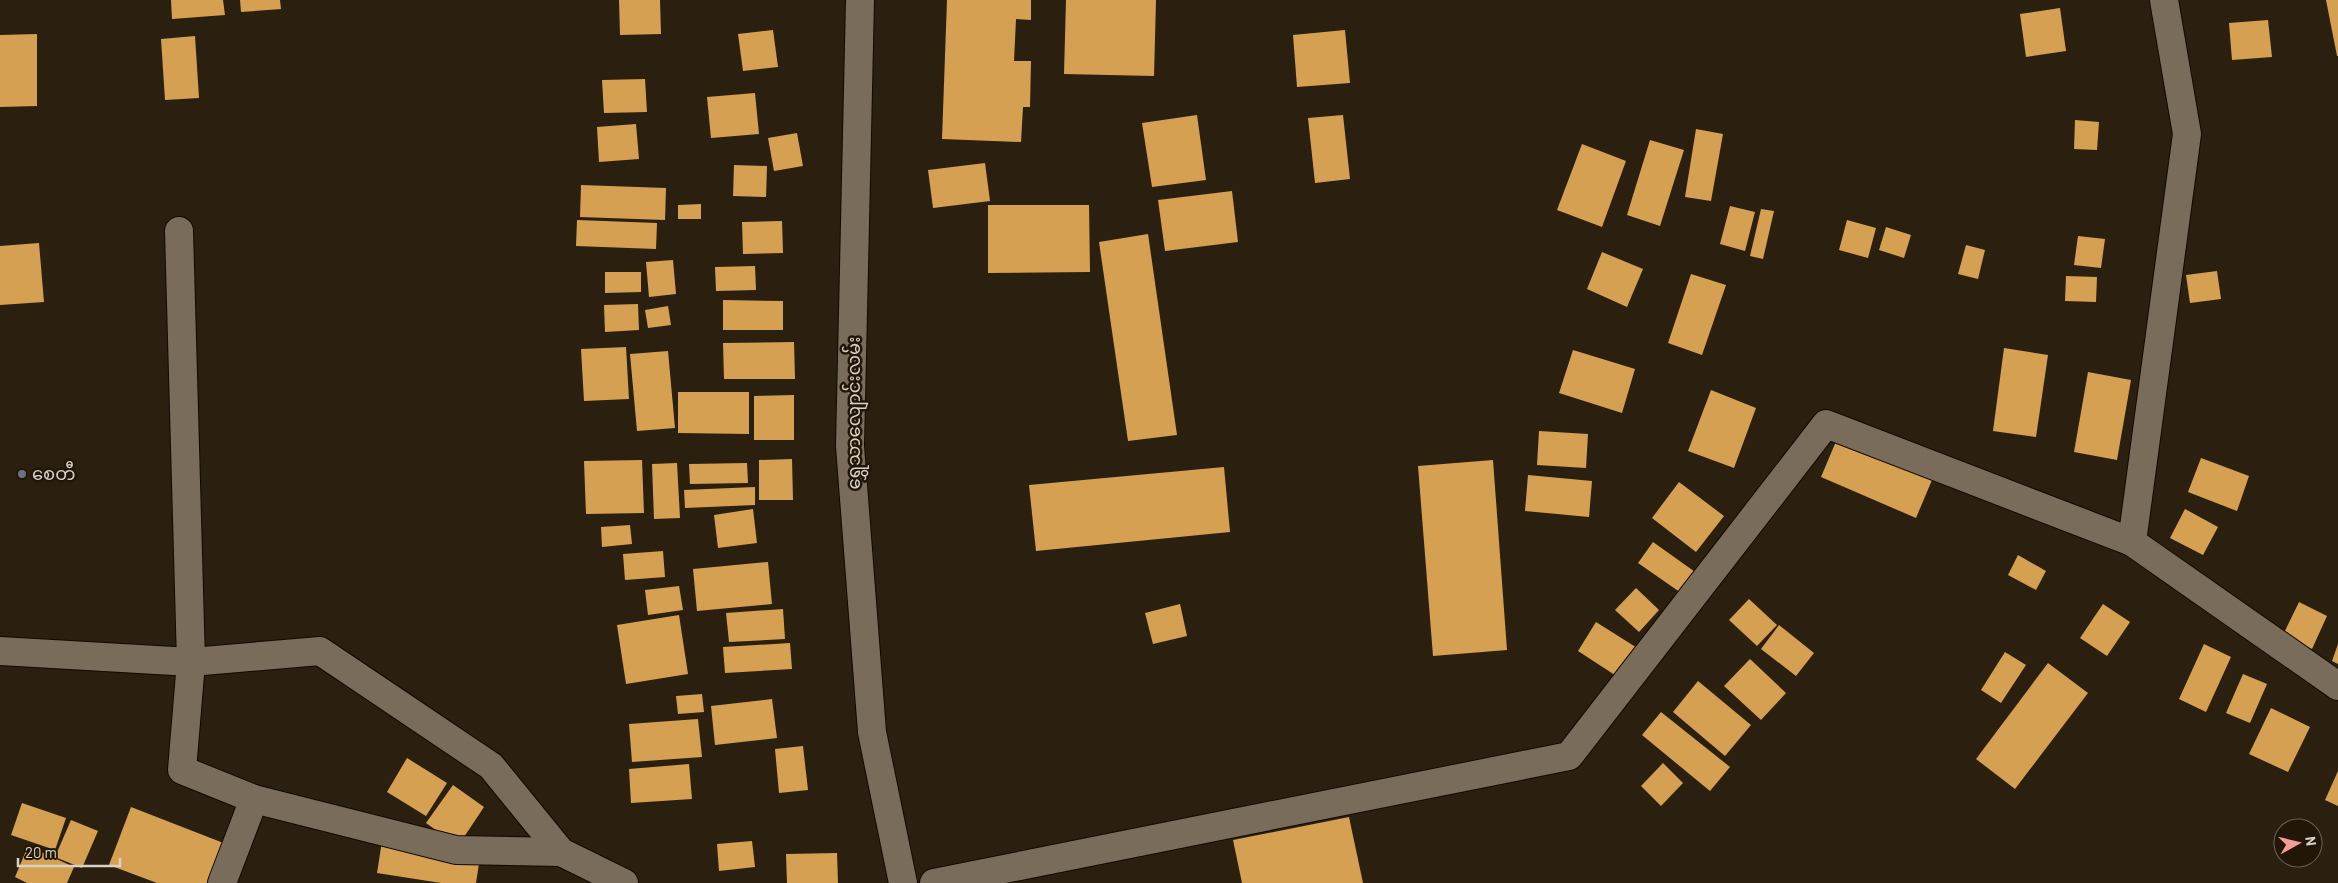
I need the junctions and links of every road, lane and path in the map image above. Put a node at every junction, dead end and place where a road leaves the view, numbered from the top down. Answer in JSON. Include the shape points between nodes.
{"nodes":[{"id":1,"x":860,"y":0,"type":"edge"},
{"id":2,"x":2164,"y":0,"type":"edge"},
{"id":3,"x":179,"y":231,"type":"dead end"},
{"id":4,"x":2132,"y":542,"type":"junction"},
{"id":5,"x":0,"y":651,"type":"edge"},
{"id":6,"x":191,"y":662,"type":"junction"},
{"id":7,"x":2338,"y":686,"type":"edge"},
{"id":8,"x":254,"y":799,"type":"junction"},
{"id":9,"x":560,"y":852,"type":"junction"},
{"id":10,"x":222,"y":883,"type":"edge"},
{"id":11,"x":624,"y":883,"type":"edge"},
{"id":12,"x":903,"y":883,"type":"edge"},
{"id":13,"x":934,"y":883,"type":"edge"}],
"edges":[{"from":1,"to":12,"type":"street","name":"ရွှေသာလျောင်းလမ်း","via":[[850,446],[872,732]]},
{"from":2,"to":4,"type":"street","via":[[2187,134]]},
{"from":3,"to":6,"type":"street"},
{"from":4,"to":7,"type":"street"},
{"from":4,"to":13,"type":"street","via":[[1826,424],[1569,756]]},
{"from":5,"to":6,"type":"street"},
{"from":6,"to":8,"type":"street","via":[[182,770]]},
{"from":6,"to":9,"type":"street","via":[[320,651],[491,766]]},
{"from":8,"to":9,"type":"street","via":[[456,850]]},
{"from":8,"to":10,"type":"street"},
{"from":9,"to":11,"type":"street"}]}
